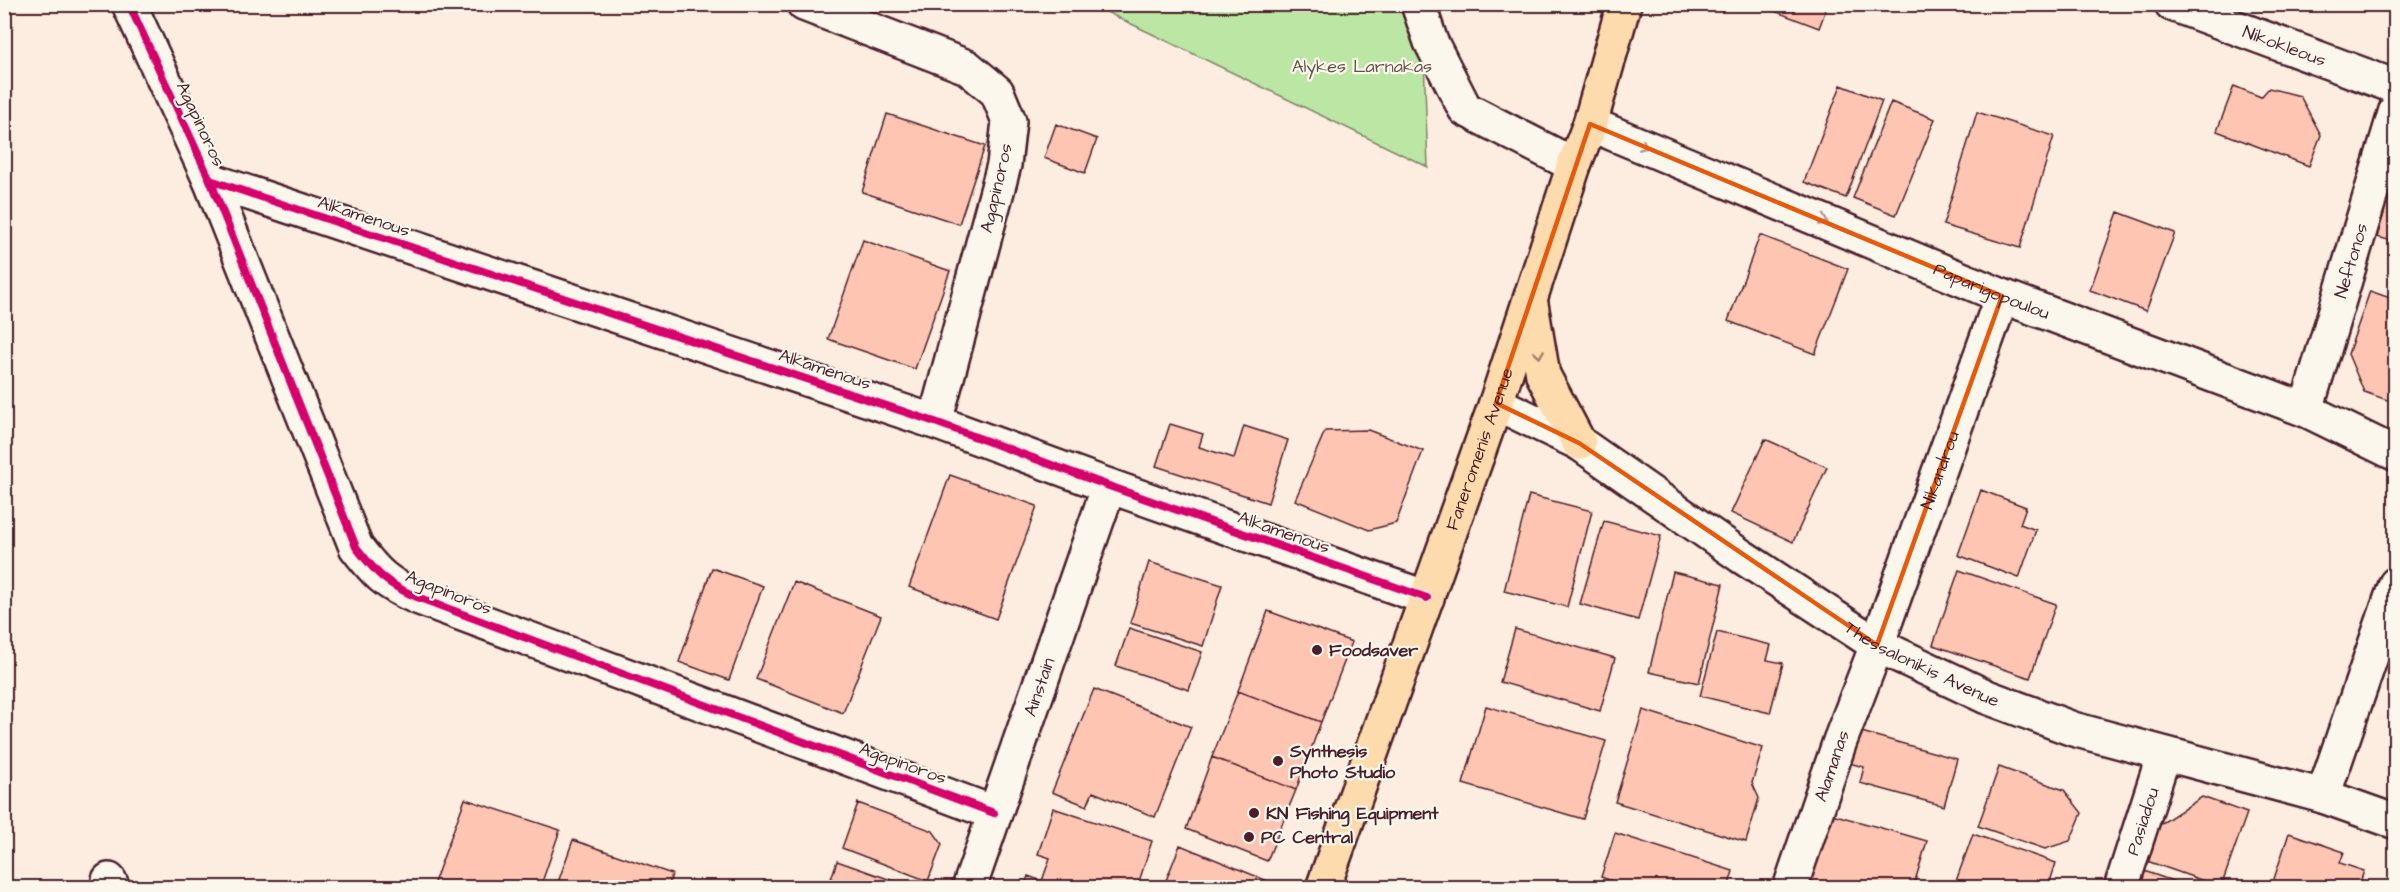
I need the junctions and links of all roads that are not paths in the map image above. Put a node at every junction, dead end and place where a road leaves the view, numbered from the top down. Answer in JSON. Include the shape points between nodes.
{"nodes":[{"id":1,"x":129,"y":4,"type":"edge"},
{"id":2,"x":804,"y":4,"type":"edge"},
{"id":3,"x":1418,"y":4,"type":"edge"},
{"id":4,"x":1624,"y":4,"type":"edge"},
{"id":5,"x":2172,"y":4,"type":"edge"},
{"id":6,"x":2396,"y":87,"type":"edge"},
{"id":7,"x":2396,"y":110,"type":"edge"},
{"id":8,"x":1590,"y":124,"type":"junction"},
{"id":9,"x":1574,"y":165,"type":"junction"},
{"id":10,"x":210,"y":180,"type":"junction"},
{"id":11,"x":1530,"y":296,"type":"junction"},
{"id":12,"x":2002,"y":296,"type":"junction"},
{"id":13,"x":1496,"y":403,"type":"junction"},
{"id":14,"x":2306,"y":410,"type":"junction"},
{"id":15,"x":935,"y":422,"type":"junction"},
{"id":16,"x":1579,"y":443,"type":"junction"},
{"id":17,"x":2396,"y":454,"type":"edge"},
{"id":18,"x":1109,"y":486,"type":"junction"},
{"id":19,"x":2396,"y":584,"type":"edge"},
{"id":20,"x":1427,"y":598,"type":"junction"},
{"id":21,"x":1878,"y":645,"type":"junction"},
{"id":22,"x":2164,"y":754,"type":"junction"},
{"id":23,"x":2323,"y":796,"type":"junction"},
{"id":24,"x":994,"y":813,"type":"junction"},
{"id":25,"x":2396,"y":822,"type":"edge"},
{"id":26,"x":969,"y":888,"type":"edge"},
{"id":27,"x":1323,"y":888,"type":"edge"},
{"id":28,"x":1790,"y":888,"type":"edge"},
{"id":29,"x":2121,"y":888,"type":"edge"}],
"edges":[{"from":1,"to":10,"type":"street","name":"Agapinoros"},
{"from":2,"to":15,"type":"street","name":"Agapinoros","via":[[967,67],[997,92],[1009,121],[1004,165]]},
{"from":3,"to":9,"type":"street","via":[[1431,42],[1465,109]]},
{"from":4,"to":8,"type":"main road","name":"Faneromenis Avenue"},
{"from":5,"to":6,"type":"street","name":"Nikokleous"},
{"from":7,"to":14,"type":"street","name":"Neftonos"},
{"from":8,"to":9,"type":"main road","name":"Faneromenis Avenue"},
{"from":8,"to":12,"type":"street","name":"Paparigopoulou","one_way":true},
{"from":9,"to":11,"type":"main road","name":"Faneromenis Avenue"},
{"from":10,"to":15,"type":"street","name":"Alkamenous"},
{"from":10,"to":24,"type":"street","name":"Agapinoros","via":[[356,547],[378,574],[417,597]]},
{"from":11,"to":13,"type":"main road","name":"Faneromenis Avenue"},
{"from":11,"to":16,"type":"main road","one_way":true,"via":[[1543,375]]},
{"from":12,"to":14,"type":"street","name":"Paparigopoulou"},
{"from":12,"to":21,"type":"street","name":"Nikandrou"},
{"from":13,"to":16,"type":"street","name":"Thessalonikis Avenue"},
{"from":13,"to":20,"type":"main road","name":"Faneromenis Avenue"},
{"from":14,"to":17,"type":"street","name":"Paparigopoulou"},
{"from":15,"to":18,"type":"street","name":"Alkamenous"},
{"from":16,"to":21,"type":"street","name":"Thessalonikis Avenue"},
{"from":18,"to":20,"type":"street","name":"Alkamenous"},
{"from":18,"to":24,"type":"street","name":"Ainstain"},
{"from":19,"to":23,"type":"street"},
{"from":20,"to":27,"type":"main road","name":"Faneromenis Avenue"},
{"from":21,"to":22,"type":"street","name":"Thessalonikis Avenue","via":[[1987,697],[2073,729]]},
{"from":21,"to":28,"type":"street","name":"Alamanas","via":[[1840,741]]},
{"from":22,"to":23,"type":"street","name":"Thessalonikis Avenue"},
{"from":22,"to":29,"type":"street","name":"Pasiadou"},
{"from":23,"to":25,"type":"street","name":"Thessalonikis Avenue"},
{"from":24,"to":26,"type":"street","name":"Ainstain"}]}
